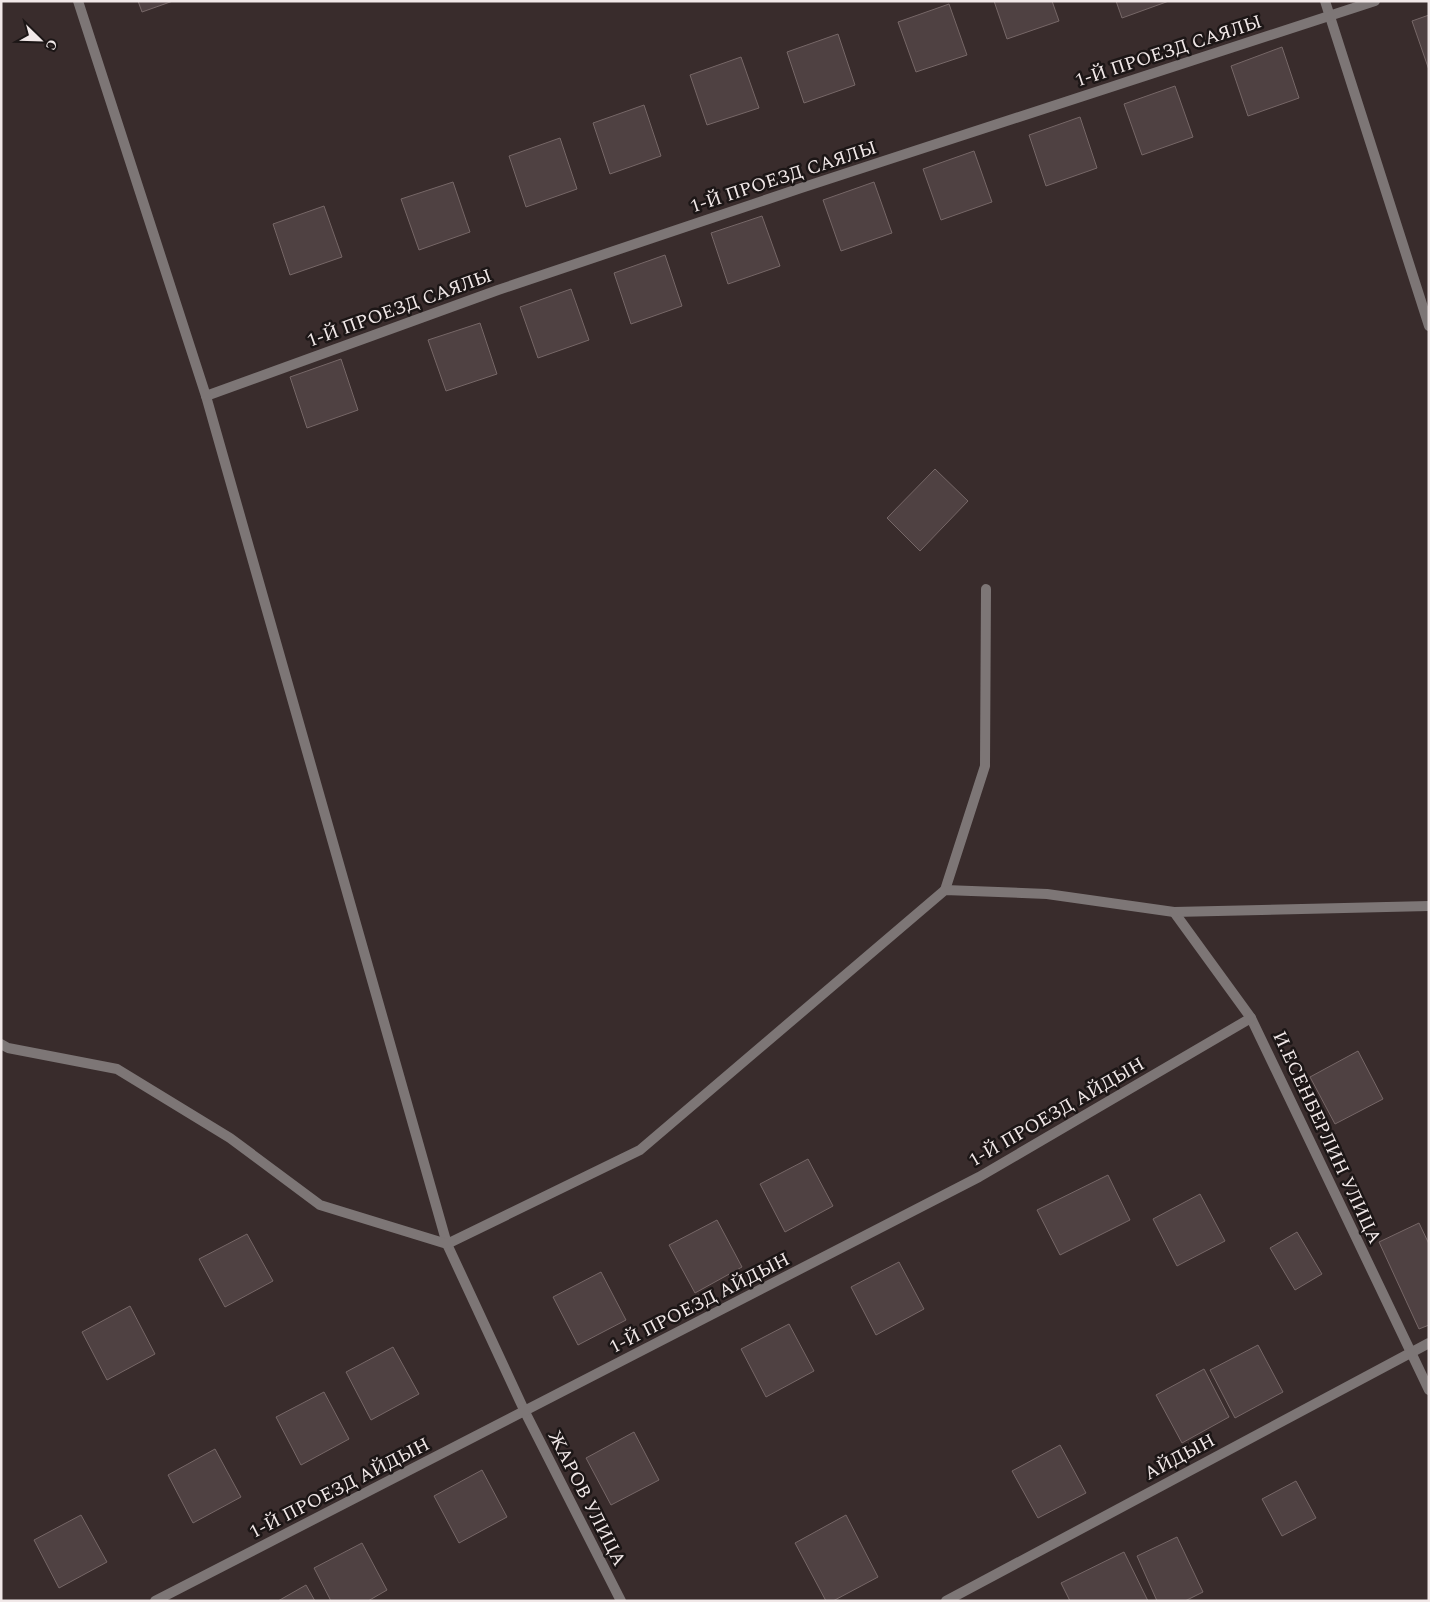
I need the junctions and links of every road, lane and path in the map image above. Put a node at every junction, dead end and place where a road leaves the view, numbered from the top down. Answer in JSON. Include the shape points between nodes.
{"nodes":[{"id":1,"x":78,"y":1,"type":"edge"},
{"id":2,"x":1325,"y":1,"type":"edge"},
{"id":3,"x":1375,"y":1,"type":"edge"},
{"id":4,"x":1329,"y":15,"type":"junction"},
{"id":5,"x":1429,"y":326,"type":"edge"},
{"id":6,"x":206,"y":396,"type":"junction"},
{"id":7,"x":986,"y":588,"type":"dead end"},
{"id":8,"x":945,"y":890,"type":"junction"},
{"id":9,"x":1429,"y":906,"type":"edge"},
{"id":10,"x":1174,"y":912,"type":"junction"},
{"id":11,"x":1251,"y":1018,"type":"junction"},
{"id":12,"x":1,"y":1044,"type":"edge"},
{"id":13,"x":447,"y":1244,"type":"junction"},
{"id":14,"x":1429,"y":1343,"type":"edge"},
{"id":15,"x":1411,"y":1352,"type":"junction"},
{"id":16,"x":1429,"y":1390,"type":"edge"},
{"id":17,"x":525,"y":1412,"type":"junction"},
{"id":18,"x":154,"y":1601,"type":"edge"},
{"id":19,"x":621,"y":1601,"type":"edge"},
{"id":20,"x":946,"y":1601,"type":"edge"}],
"edges":[{"from":1,"to":6,"type":"street","name":"ЖАРОВ УЛИЦА"},
{"from":2,"to":4,"type":"street"},
{"from":3,"to":4,"type":"street","name":"1-Й ПРОЕЗД САЯЛЫ"},
{"from":4,"to":5,"type":"street"},
{"from":4,"to":6,"type":"street","name":"1-Й ПРОЕЗД САЯЛЫ","via":[[498,290]]},
{"from":6,"to":13,"type":"street","name":"ЖАРОВ УЛИЦА"},
{"from":7,"to":8,"type":"street","via":[[985,766]]},
{"from":8,"to":10,"type":"street","via":[[1047,894]]},
{"from":8,"to":13,"type":"street","via":[[640,1150]]},
{"from":9,"to":10,"type":"street"},
{"from":10,"to":11,"type":"street","name":"И.ЕСЕНБЕРЛИН УЛИЦА"},
{"from":11,"to":15,"type":"street","name":"И.ЕСЕНБЕРЛИН УЛИЦА"},
{"from":11,"to":17,"type":"street","name":"1-Й ПРОЕЗД АЙДЫН","via":[[979,1177]]},
{"from":12,"to":13,"type":"street","via":[[117,1069],[230,1138],[320,1205]]},
{"from":13,"to":17,"type":"street","name":"ЖАРОВ УЛИЦА"},
{"from":14,"to":15,"type":"street","name":"АЙДЫН"},
{"from":15,"to":16,"type":"street","name":"И.ЕСЕНБЕРЛИН УЛИЦА"},
{"from":15,"to":20,"type":"street","name":"АЙДЫН"},
{"from":17,"to":18,"type":"street","name":"1-Й ПРОЕЗД АЙДЫН"},
{"from":17,"to":19,"type":"street","name":"ЖАРОВ УЛИЦА"}]}
